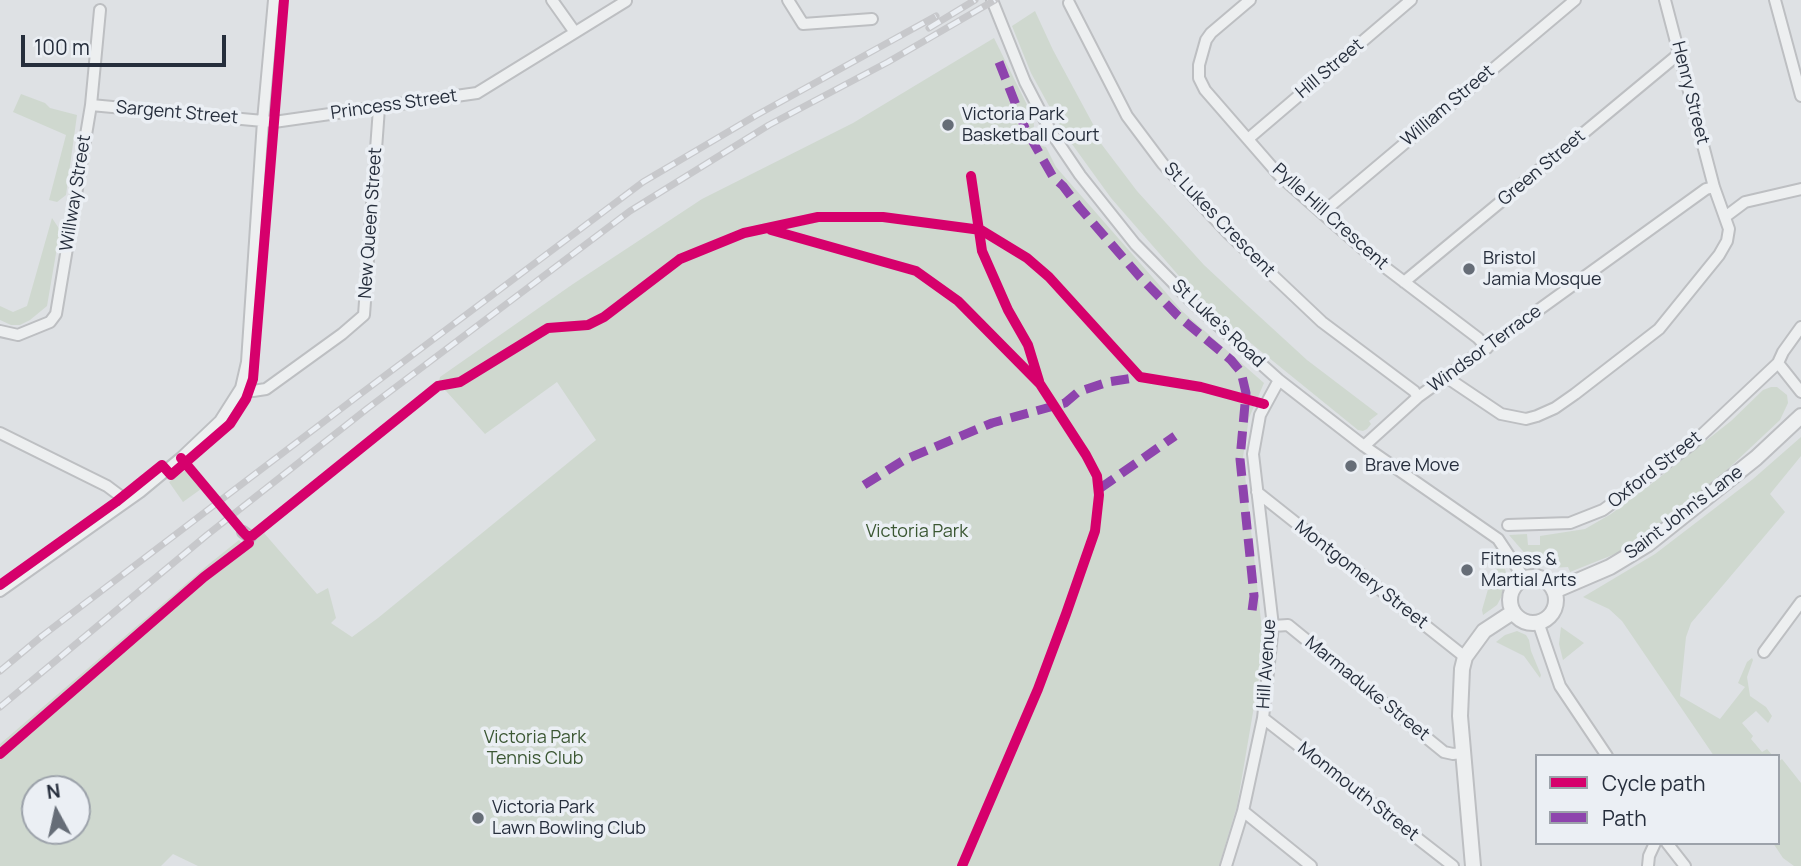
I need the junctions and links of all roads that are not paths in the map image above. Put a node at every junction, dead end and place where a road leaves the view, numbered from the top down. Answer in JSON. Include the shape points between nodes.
{"nodes":[{"id":1,"x":274,"y":0,"type":"edge"},
{"id":2,"x":552,"y":0,"type":"edge"},
{"id":3,"x":788,"y":0,"type":"edge"},
{"id":4,"x":992,"y":0,"type":"edge"},
{"id":5,"x":1250,"y":0,"type":"edge"},
{"id":6,"x":1411,"y":0,"type":"edge"},
{"id":7,"x":1575,"y":0,"type":"edge"},
{"id":8,"x":1665,"y":0,"type":"edge"},
{"id":9,"x":1775,"y":0,"type":"edge"},
{"id":10,"x":626,"y":1,"type":"edge"},
{"id":11,"x":1069,"y":3,"type":"dead end"},
{"id":12,"x":100,"y":10,"type":"dead end"},
{"id":13,"x":872,"y":19,"type":"dead end"},
{"id":14,"x":574,"y":31,"type":"junction"},
{"id":15,"x":1680,"y":53,"type":"junction"},
{"id":16,"x":1801,"y":96,"type":"edge"},
{"id":17,"x":91,"y":105,"type":"junction"},
{"id":18,"x":379,"y":108,"type":"junction"},
{"id":19,"x":263,"y":121,"type":"junction"},
{"id":20,"x":1248,"y":139,"type":"junction"},
{"id":21,"x":1714,"y":187,"type":"junction"},
{"id":22,"x":1801,"y":188,"type":"edge"},
{"id":23,"x":1322,"y":213,"type":"junction"},
{"id":24,"x":1725,"y":217,"type":"junction"},
{"id":25,"x":1404,"y":282,"type":"junction"},
{"id":26,"x":1801,"y":327,"type":"edge"},
{"id":27,"x":0,"y":331,"type":"edge"},
{"id":28,"x":1487,"y":348,"type":"junction"},
{"id":29,"x":1778,"y":363,"type":"junction"},
{"id":30,"x":1446,"y":377,"type":"junction"},
{"id":31,"x":1279,"y":380,"type":"junction"},
{"id":32,"x":241,"y":388,"type":"junction"},
{"id":33,"x":1801,"y":392,"type":"edge"},
{"id":34,"x":1418,"y":397,"type":"junction"},
{"id":35,"x":1801,"y":416,"type":"edge"},
{"id":36,"x":0,"y":433,"type":"edge"},
{"id":37,"x":1364,"y":446,"type":"junction"},
{"id":38,"x":1257,"y":492,"type":"junction"},
{"id":39,"x":127,"y":501,"type":"junction"},
{"id":40,"x":1508,"y":525,"type":"dead end"},
{"id":41,"x":1524,"y":578,"type":"junction"},
{"id":42,"x":0,"y":591,"type":"edge"},
{"id":43,"x":1554,"y":591,"type":"junction"},
{"id":44,"x":1801,"y":602,"type":"edge"},
{"id":45,"x":1513,"y":612,"type":"junction"},
{"id":46,"x":1538,"y":622,"type":"junction"},
{"id":47,"x":1273,"y":626,"type":"junction"},
{"id":48,"x":1764,"y":652,"type":"dead end"},
{"id":49,"x":1465,"y":657,"type":"junction"},
{"id":50,"x":1263,"y":718,"type":"junction"},
{"id":51,"x":1462,"y":753,"type":"junction"},
{"id":52,"x":1606,"y":754,"type":"edge"},
{"id":53,"x":1243,"y":811,"type":"junction"},
{"id":54,"x":1654,"y":845,"type":"edge"},
{"id":55,"x":1669,"y":845,"type":"edge"},
{"id":56,"x":1226,"y":866,"type":"edge"},
{"id":57,"x":1311,"y":866,"type":"edge"},
{"id":58,"x":1453,"y":866,"type":"edge"},
{"id":59,"x":1473,"y":866,"type":"edge"},
{"id":60,"x":1648,"y":866,"type":"edge"},
{"id":61,"x":1685,"y":866,"type":"edge"}],
"edges":[{"from":1,"to":19,"type":"street"},
{"from":2,"to":14,"type":"street"},
{"from":3,"to":13,"type":"street","via":[[803,24]]},
{"from":4,"to":31,"type":"street","name":"St Luke's Road","via":[[1025,82],[1080,175],[1135,244]]},
{"from":5,"to":20,"type":"street","name":"Pylle Hill Crescent","via":[[1211,33],[1199,65],[1205,90]]},
{"from":6,"to":20,"type":"street","name":"Hill Street"},
{"from":7,"to":23,"type":"street","name":"William Street"},
{"from":8,"to":15,"type":"street","name":"Henry Street"},
{"from":9,"to":16,"type":"street"},
{"from":10,"to":14,"type":"street","name":"Princess Street"},
{"from":11,"to":34,"type":"street","name":"St Lukes Crescent","via":[[1126,116],[1163,164],[1322,322]]},
{"from":12,"to":17,"type":"street","name":"Willway Street"},
{"from":14,"to":18,"type":"street","name":"Princess Street","via":[[477,93]]},
{"from":15,"to":21,"type":"street","name":"Henry Street"},
{"from":15,"to":25,"type":"street","name":"Green Street"},
{"from":17,"to":19,"type":"street","name":"Sargent Street"},
{"from":17,"to":27,"type":"street","name":"Willway Street","via":[[56,314],[18,335]]},
{"from":18,"to":19,"type":"street","name":"Princess Street"},
{"from":18,"to":32,"type":"street","name":"New Queen Street","via":[[364,315],[266,389]]},
{"from":19,"to":32,"type":"street","via":[[247,362]]},
{"from":20,"to":23,"type":"street","name":"Pylle Hill Crescent"},
{"from":21,"to":24,"type":"street","name":"Henry Street"},
{"from":21,"to":28,"type":"street","name":"Windsor Terrace"},
{"from":22,"to":24,"type":"street","via":[[1745,202]]},
{"from":23,"to":25,"type":"street","name":"Pylle Hill Crescent"},
{"from":24,"to":30,"type":"street","via":[[1729,229],[1720,255],[1659,328],[1555,408],[1526,419],[1501,414]]},
{"from":25,"to":28,"type":"street","name":"Pylle Hill Crescent"},
{"from":26,"to":29,"type":"street","name":"Oxford Street"},
{"from":28,"to":30,"type":"street","name":"Windsor Terrace"},
{"from":29,"to":33,"type":"street"},
{"from":29,"to":40,"type":"street","name":"Oxford Street","via":[[1692,444],[1603,510],[1570,523]]},
{"from":30,"to":34,"type":"street","name":"Windsor Terrace"},
{"from":31,"to":37,"type":"street","name":"St Luke's Road"},
{"from":31,"to":38,"type":"street","name":"Hill Avenue","via":[[1264,404],[1255,437]]},
{"from":32,"to":39,"type":"street","via":[[208,434]]},
{"from":34,"to":37,"type":"street","name":"Windsor Terrace"},
{"from":35,"to":43,"type":"street","name":"Saint John's Lane","via":[[1648,544],[1610,567]]},
{"from":36,"to":39,"type":"street","via":[[107,486]]},
{"from":37,"to":41,"type":"street","name":"St Luke's Road","via":[[1498,539]]},
{"from":38,"to":47,"type":"street","name":"Hill Avenue"},
{"from":38,"to":49,"type":"street","name":"Montgomery Street"},
{"from":39,"to":42,"type":"street"},
{"from":41,"to":43,"type":"street","via":[[1543,579]]},
{"from":41,"to":45,"type":"street","via":[[1511,594]]},
{"from":43,"to":46,"type":"street","via":[[1554,609]]},
{"from":44,"to":48,"type":"street"},
{"from":45,"to":46,"type":"street","via":[[1527,622]]},
{"from":45,"to":49,"type":"street","via":[[1484,631]]},
{"from":46,"to":52,"type":"street","via":[[1560,686]]},
{"from":47,"to":50,"type":"street","name":"Hill Avenue"},
{"from":47,"to":51,"type":"street","name":"Marmaduke Street","via":[[1288,625],[1444,752]]},
{"from":49,"to":51,"type":"street"},
{"from":50,"to":53,"type":"street","name":"Hill Avenue"},
{"from":50,"to":58,"type":"street","name":"Monmouth Street"},
{"from":51,"to":59,"type":"street"},
{"from":53,"to":56,"type":"street","name":"Hill Avenue"},
{"from":53,"to":57,"type":"street"},
{"from":54,"to":60,"type":"street"},
{"from":55,"to":61,"type":"street"}]}
